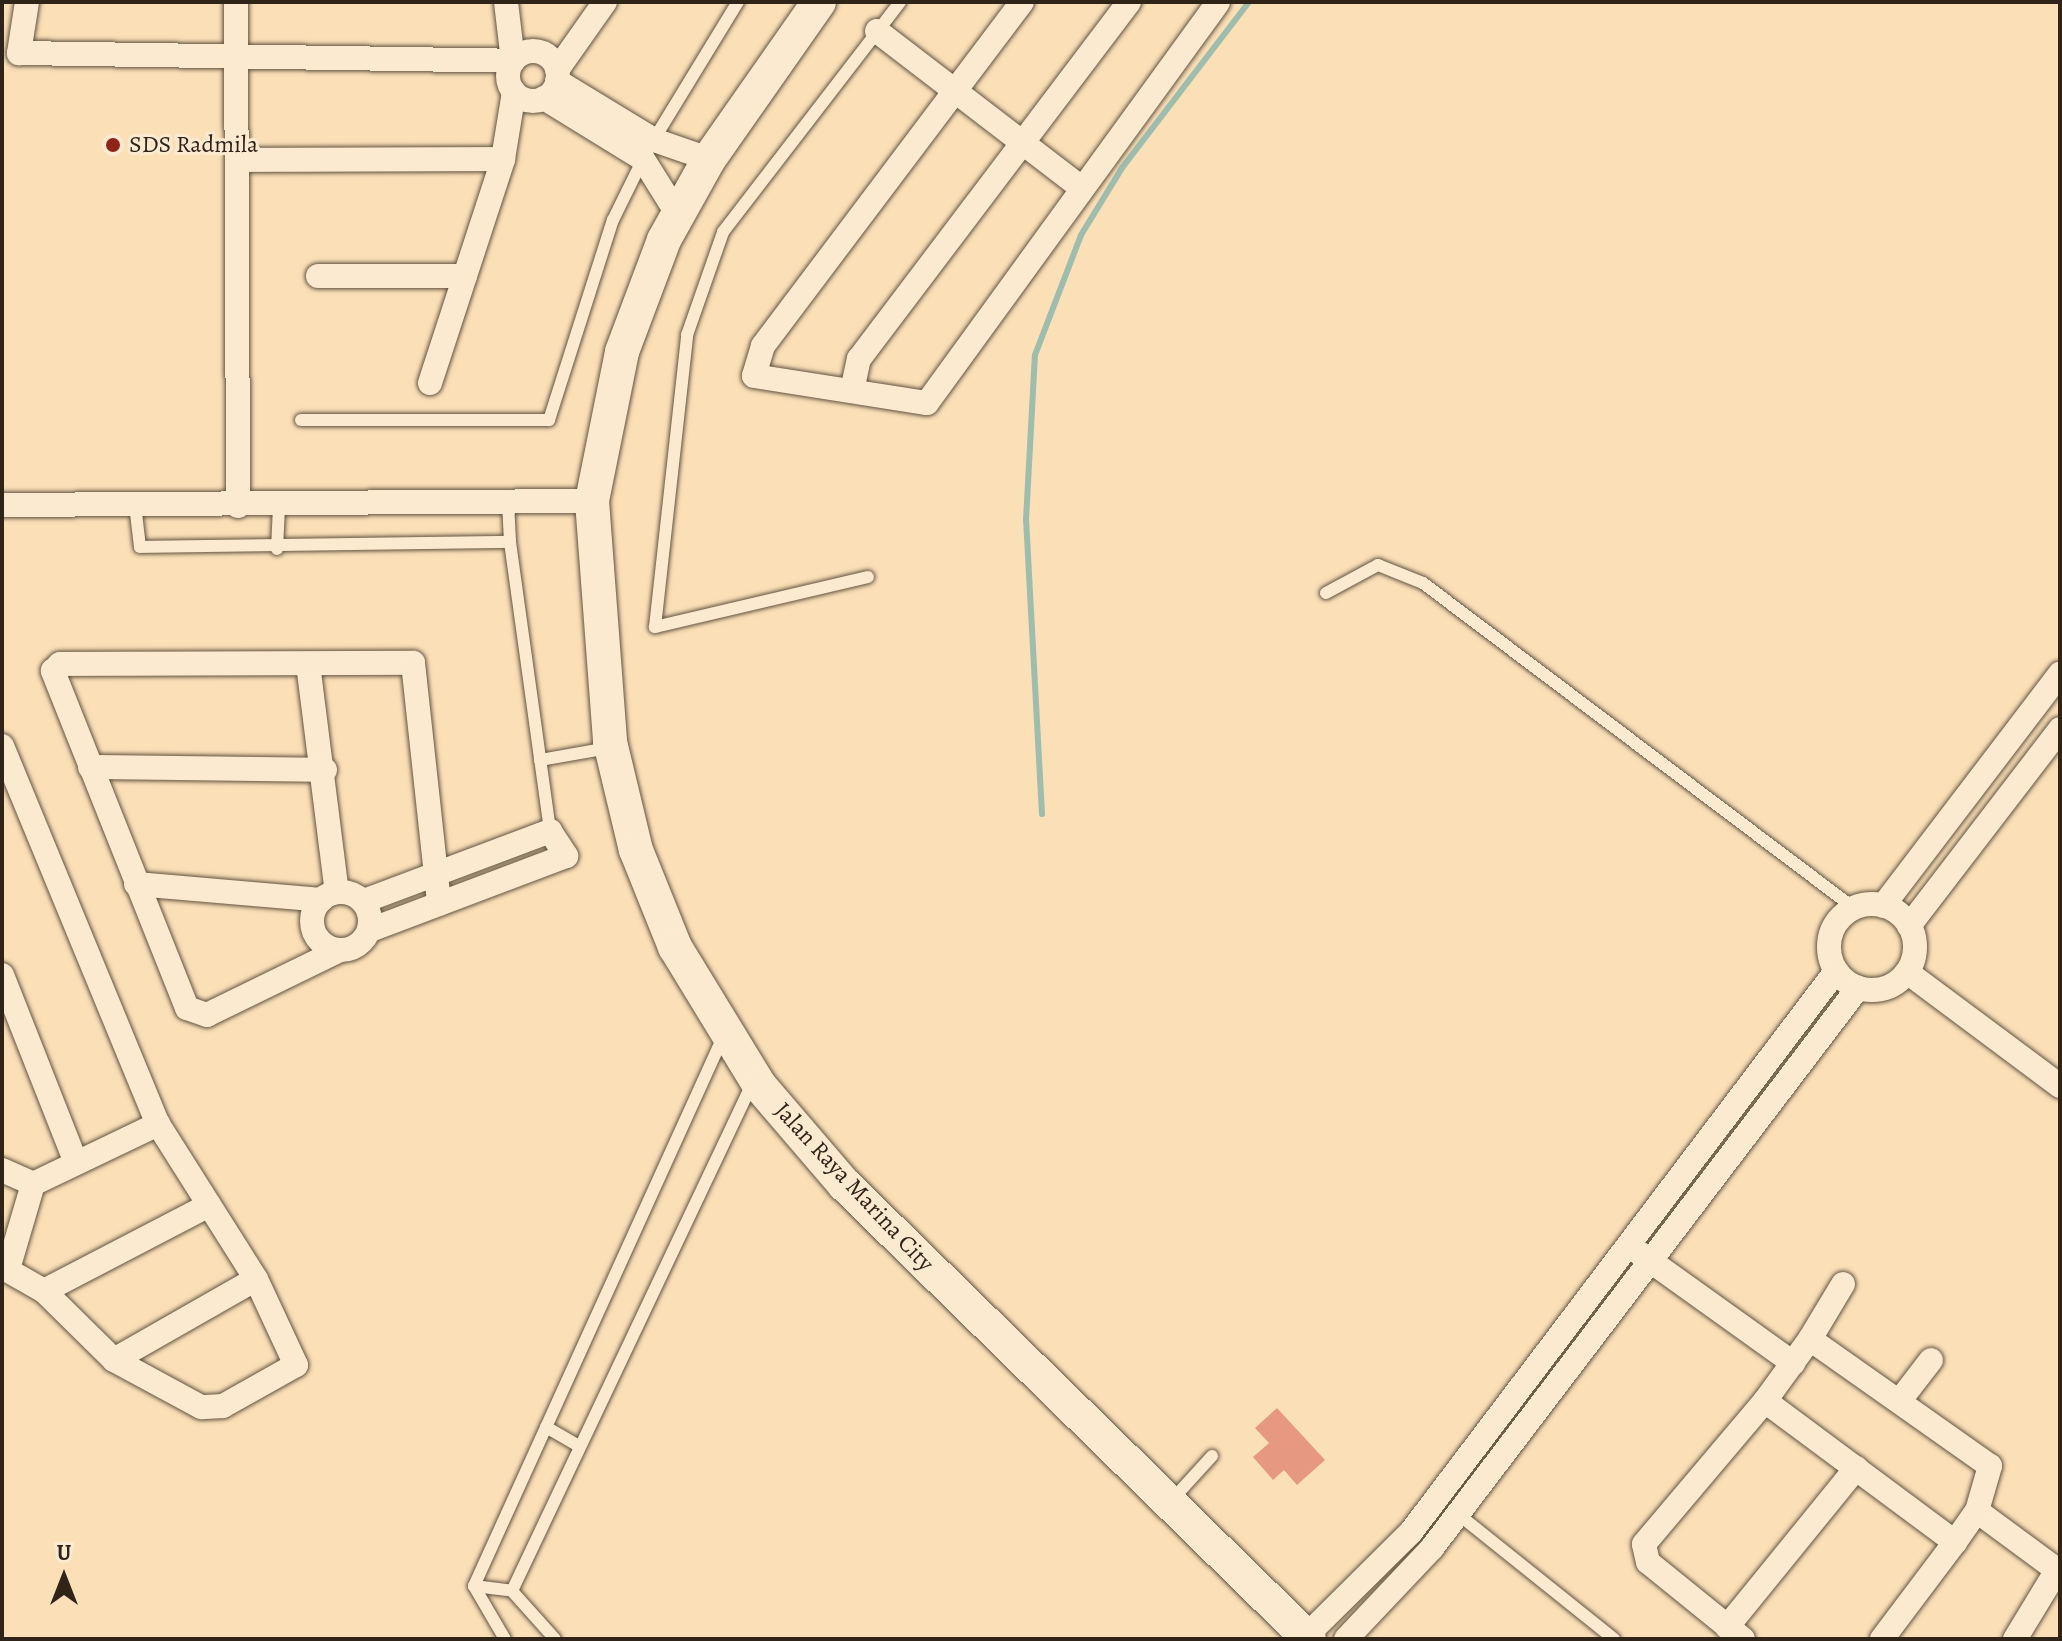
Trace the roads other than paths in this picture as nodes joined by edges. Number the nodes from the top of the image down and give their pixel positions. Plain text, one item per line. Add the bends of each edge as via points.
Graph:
1 (27, 2) edge
2 (236, 2) edge
3 (506, 2) edge
4 (605, 2) edge
5 (738, 2) edge
6 (819, 2) edge
7 (900, 2) edge
8 (1022, 2) edge
9 (1129, 2) edge
10 (1218, 2) edge
11 (877, 31) junction
12 (236, 57) junction
13 (513, 61) junction
14 (553, 83) junction
15 (955, 91) junction
16 (514, 92) junction
17 (1024, 144) junction
18 (648, 150) junction
19 (503, 159) junction
20 (709, 159) junction
21 (238, 160) junction
22 (1079, 186) junction
23 (678, 215) junction
24 (318, 276) dead end
25 (465, 276) junction
26 (430, 383) dead end
27 (852, 391) junction
28 (301, 420) dead end
29 (592, 501) junction
30 (508, 502) junction
31 (2, 505) edge
32 (135, 505) junction
33 (238, 506) junction
34 (279, 507) junction
35 (510, 542) junction
36 (277, 549) junction
37 (868, 577) dead end
38 (1326, 593) dead end
39 (308, 664) junction
40 (2060, 674) edge
41 (2060, 729) edge
42 (2, 746) edge
43 (611, 747) junction
44 (540, 760) junction
45 (90, 767) junction
46 (325, 770) junction
47 (11, 792) edge
48 (550, 831) junction
49 (436, 873) junction
50 (136, 884) junction
51 (329, 896) junction
52 (364, 901) junction
53 (439, 904) junction
54 (1883, 906) junction
55 (1854, 908) junction
56 (1909, 926) junction
57 (370, 930) junction
58 (338, 951) junction
59 (1836, 971) junction
60 (1907, 972) junction
61 (2, 975) edge
62 (1858, 988) junction
63 (726, 1031) junction
64 (755, 1079) junction
65 (2060, 1086) edge
66 (158, 1124) junction
67 (76, 1163) junction
68 (2, 1170) edge
69 (33, 1184) junction
70 (209, 1205) junction
71 (1628, 1246) junction
72 (1651, 1261) junction
73 (5, 1268) edge
74 (256, 1279) junction
75 (1843, 1284) dead end
76 (44, 1291) junction
77 (1810, 1339) junction
78 (114, 1360) junction
79 (1931, 1360) dead end
80 (1793, 1363) junction
81 (1901, 1399) junction
82 (1765, 1401) junction
83 (546, 1427) junction
84 (580, 1447) junction
85 (1212, 1456) dead end
86 (1856, 1468) junction
87 (1169, 1503) junction
88 (1977, 1511) junction
89 (1458, 1514) junction
90 (1955, 1542) junction
91 (474, 1586) junction
92 (512, 1591) junction
93 (1735, 1633) edge
94 (1308, 1637) edge
95 (505, 1639) edge
96 (555, 1639) edge
97 (1346, 1639) edge
98 (1614, 1639) edge
99 (1882, 1639) edge
100 (2015, 1639) edge

1 - 12 street via 19,53
2 - 12 street
3 - 13 street
4 - 14 street
5 - 18 lane
6 - 20 main road, Jalan Raya Marina City
7 - 11 lane
8 - 15 street
9 - 17 street
10 - 22 street
11 - 15 street
11 - 37 lane via 723,232 687,335 655,627
12 - 13 street
12 - 21 street
13 - 14 street via 543,53
13 - 16 street
14 - 16 street
14 - 18 street
15 - 17 street
15 - 27 street via 763,346 754,376
16 - 19 street
17 - 22 street
17 - 27 street via 859,359
18 - 20 street
18 - 23 street
18 - 28 lane via 613,220 549,420
19 - 21 street
19 - 25 street
20 - 23 main road, Jalan Raya Marina City
21 - 33 street
22 - 27 street via 927,403
23 - 29 main road, Jalan Raya Marina City via 622,352
24 - 25 street
25 - 26 street
29 - 30 street
29 - 43 main road, Jalan Raya Marina City
30 - 34 street
30 - 35 lane
31 - 32 street
32 - 33 street
32 - 36 lane via 140,547
33 - 34 street
34 - 36 lane
35 - 36 lane
35 - 44 lane
38 - 55 lane via 1378,565 1423,583
39 - 45 street via 60,664 51,678
39 - 46 street
39 - 49 street via 413,663
40 - 54 street
41 - 56 street
42 - 47 street
43 - 44 lane
43 - 63 main road, Jalan Raya Marina City via 636,850 675,947
44 - 48 lane
45 - 46 street
45 - 50 street
46 - 51 street
47 - 66 street
48 - 49 street
48 - 53 street via 566,856
49 - 52 street
49 - 53 street
50 - 51 street
50 - 58 street via 194,1013 207,1015
51 - 52 street
51 - 58 street via 312,917 315,935
52 - 57 street
53 - 57 street
54 - 55 street
54 - 56 street
55 - 59 street via 1829,943
56 - 60 street via 1915,949
57 - 58 street via 357,946
59 - 62 street
59 - 71 street
60 - 62 street via 1880,990
60 - 65 street
61 - 67 street
62 - 72 street
63 - 64 main road, Jalan Raya Marina City
63 - 83 lane
64 - 84 lane
64 - 87 main road, Jalan Raya Marina City via 845,1185
66 - 67 street
66 - 70 street
67 - 69 street
68 - 69 street
69 - 73 street
70 - 74 street
70 - 76 street
71 - 72 street
71 - 94 street via 1411,1532
72 - 80 street
72 - 89 street
73 - 76 street
74 - 78 street
74 - 78 street via 296,1359 293,1369 211,1410
75 - 77 street
76 - 78 street
77 - 80 street
77 - 81 street
79 - 81 street
80 - 82 street
81 - 88 street via 1986,1459 1992,1475
82 - 86 street
82 - 93 street via 1644,1544 1648,1562
83 - 84 lane
83 - 91 lane
84 - 92 lane
85 - 87 lane
86 - 90 street
86 - 93 street
87 - 94 main road, Jalan Raya Marina City
88 - 90 street
88 - 100 street via 2057,1570
89 - 97 street
89 - 98 lane
90 - 99 street
91 - 92 lane
91 - 95 lane
92 - 96 lane

